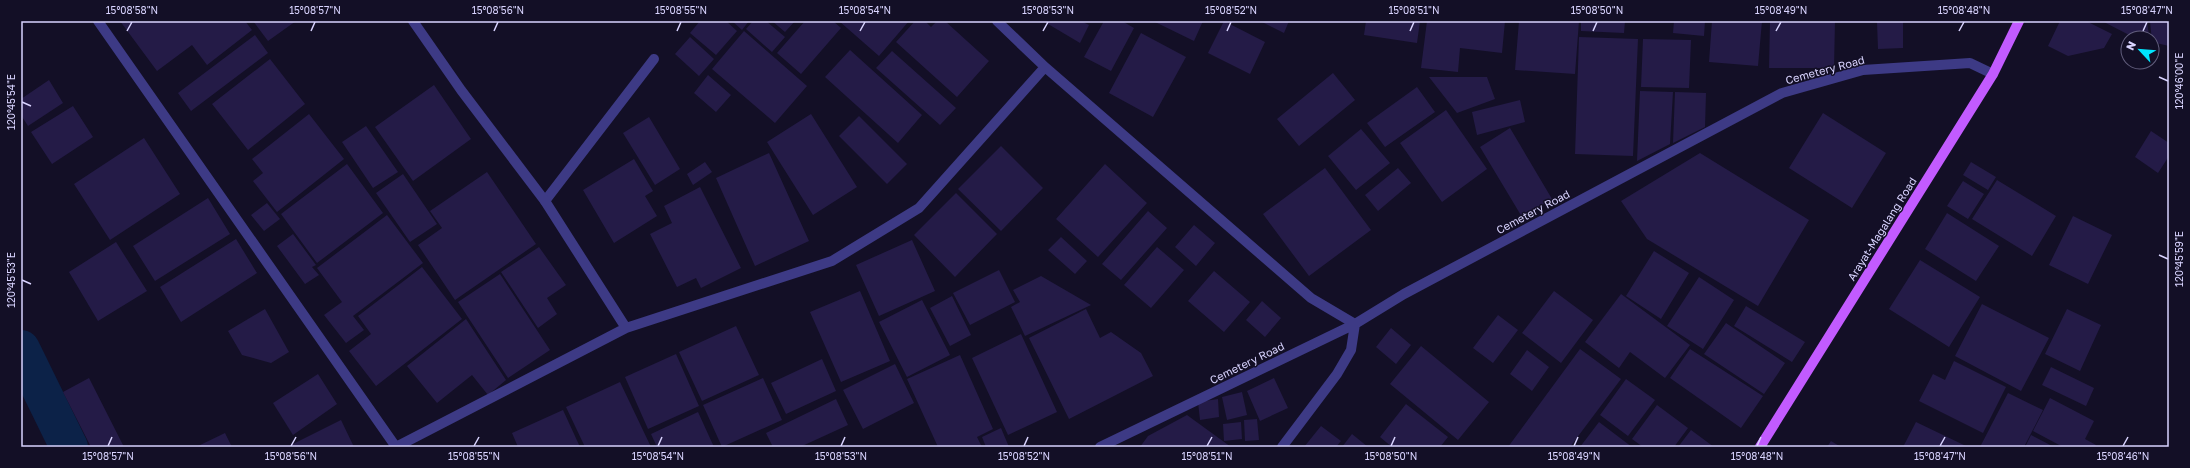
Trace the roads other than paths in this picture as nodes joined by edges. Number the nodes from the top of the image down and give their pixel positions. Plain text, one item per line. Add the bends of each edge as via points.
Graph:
1 (98, 21) edge
2 (413, 21) edge
3 (997, 21) edge
4 (2019, 21) edge
5 (654, 59) dead end
6 (1045, 67) junction
7 (1993, 74) junction
8 (545, 201) junction
9 (1354, 324) junction
10 (626, 328) junction
11 (1100, 447) edge
12 (1282, 447) edge
13 (1760, 447) edge

1 - 10 street via 396,447
2 - 8 street via 461,90
3 - 6 street
4 - 7 main road, Arayat-Magalang Road
5 - 8 street
6 - 9 street via 1311,298
6 - 10 street via 919,208 832,261
7 - 9 street, Cemetery Road via 1970,63 1863,70 1782,94 1404,294
7 - 13 main road, Arayat-Magalang Road
8 - 10 street
9 - 11 street, Cemetery Road
9 - 12 street via 1351,350 1337,374

